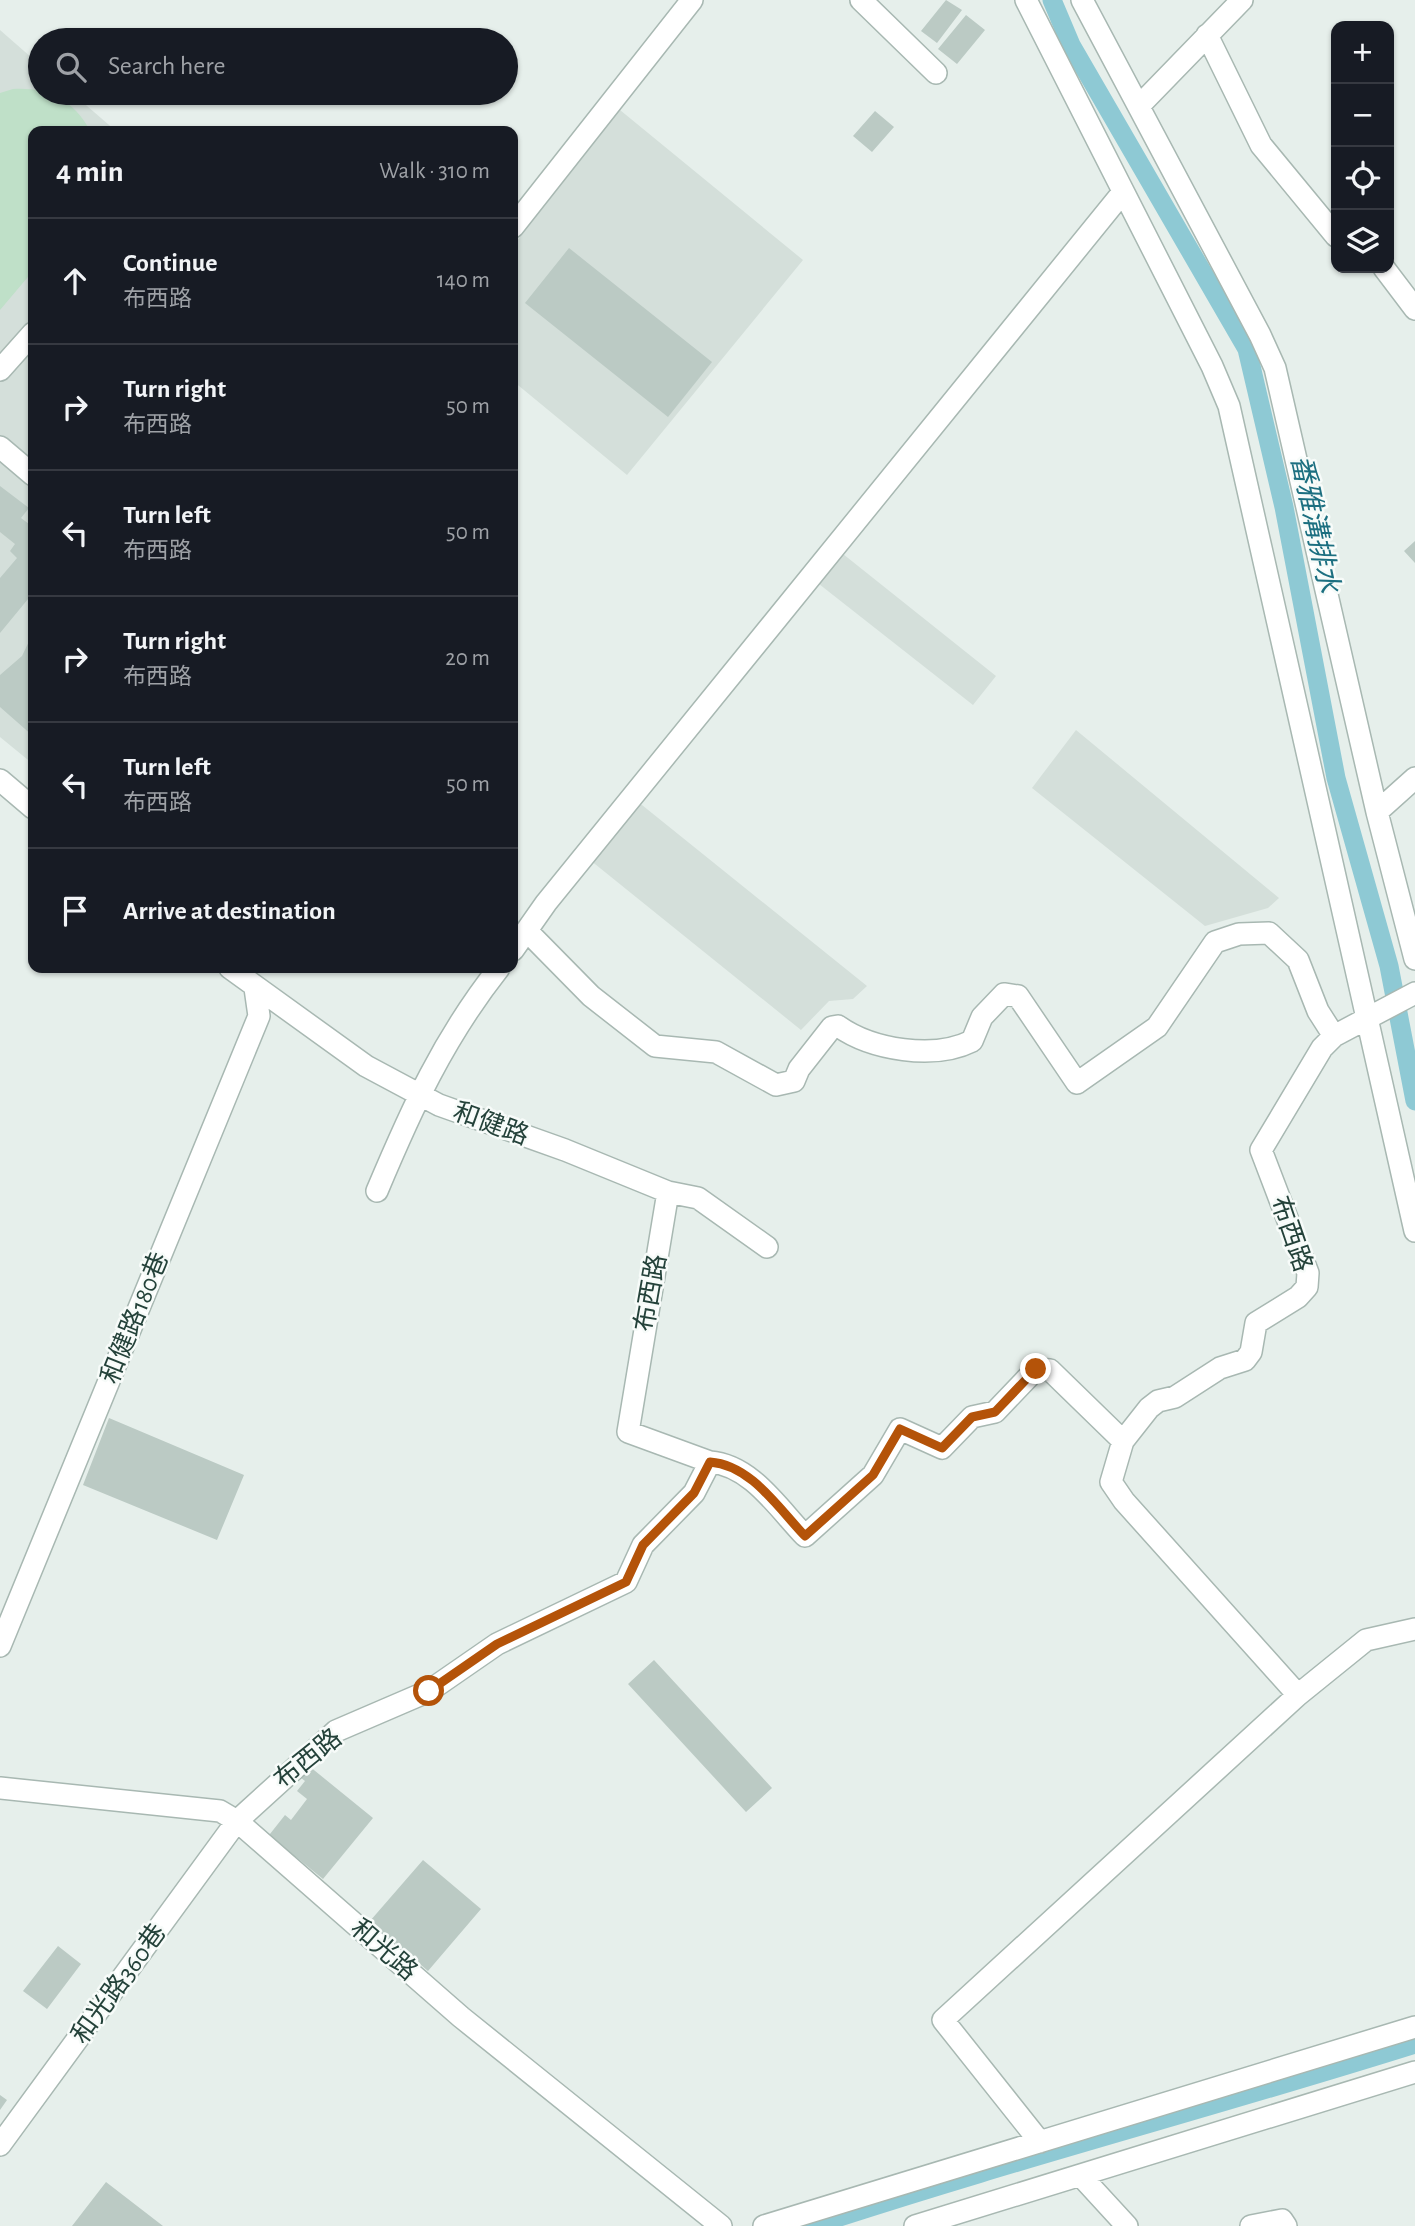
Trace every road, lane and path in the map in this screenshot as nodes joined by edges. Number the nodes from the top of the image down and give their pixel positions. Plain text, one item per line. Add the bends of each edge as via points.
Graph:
1 (692, 0) edge
2 (861, 0) edge
3 (1026, 0) edge
4 (1082, 0) edge
5 (1242, 0) edge
6 (1207, 35) junction
7 (936, 73) dead end
8 (1140, 105) junction
9 (1123, 192) junction
10 (518, 221) edge
11 (1331, 230) edge
12 (1388, 273) edge
13 (1415, 309) edge
14 (28, 339) edge
15 (0, 370) edge
16 (0, 447) edge
17 (28, 471) edge
18 (1415, 778) edge
19 (0, 780) edge
20 (28, 804) edge
21 (1377, 812) junction
22 (527, 931) junction
23 (518, 943) edge
24 (1415, 959) edge
25 (236, 973) edge
26 (495, 973) edge
27 (255, 988) junction
28 (1413, 995) edge
29 (1370, 1016) junction
30 (1334, 1036) junction
31 (418, 1094) junction
32 (377, 1191) dead end
33 (668, 1192) junction
34 (1415, 1231) edge
35 (767, 1247) dead end
36 (1123, 1441) junction
37 (710, 1462) junction
38 (1415, 1629) edge
39 (0, 1646) edge
40 (1298, 1695) junction
41 (0, 1788) edge
42 (237, 1821) junction
43 (1415, 2027) edge
44 (1415, 2072) edge
45 (1040, 2142) junction
46 (0, 2145) edge
47 (1081, 2176) junction
48 (721, 2226) edge
49 (764, 2226) edge
50 (915, 2226) edge
51 (1127, 2226) edge
52 (1251, 2226) edge
53 (1286, 2226) edge

1 - 10 street
2 - 7 street
3 - 9 street
4 - 8 street
5 - 6 street
6 - 8 street
6 - 11 street via 1261,145
8 - 21 street via 1275,368
9 - 22 street
9 - 29 street via 1229,406
12 - 13 street
14 - 15 street
16 - 17 street
18 - 21 street
19 - 20 street
21 - 24 street
22 - 23 street
22 - 30 street via 591,996 655,1046 716,1052 776,1085 794,1081 832,1027 880,1045 941,1051 958,1048 972,1041 982,1017 1004,994 1018,996 1077,1083 1152,1032 1215,942 1239,934 1269,933 1298,960 1318,1011
25 - 27 street, 和健路
26 - 31 street via 463,1013
27 - 31 street, 和健路 via 366,1066
27 - 39 street, 和健路180巷 via 259,1016
28 - 29 street
29 - 30 street
29 - 34 street
30 - 36 street, 布西路 via 1305,1073 1261,1150 1308,1273 1307,1287 1256,1323 1245,1360 1158,1401
31 - 32 street
31 - 33 street, 和健路
33 - 35 street, 和健路 via 698,1198
33 - 37 street, 布西路 via 628,1432
36 - 37 street, 布西路 via 1050,1370 1036,1369 995,1412 972,1417 942,1448 900,1429 873,1475 805,1536 746,1474 727,1463
36 - 40 street, 布西路 via 1111,1482 1124,1501
37 - 42 street, 布西路 via 694,1493 643,1545 626,1582 497,1644 429,1691 336,1731
38 - 40 street via 1366,1640
40 - 45 street via 943,2020
41 - 42 street, 和光路 via 220,1811
42 - 46 street, 和光路360巷
42 - 48 street, 和光路 via 461,2017
43 - 45 street
44 - 47 street
45 - 49 street
47 - 50 street
47 - 51 street
52 - 53 street via 1282,2220

